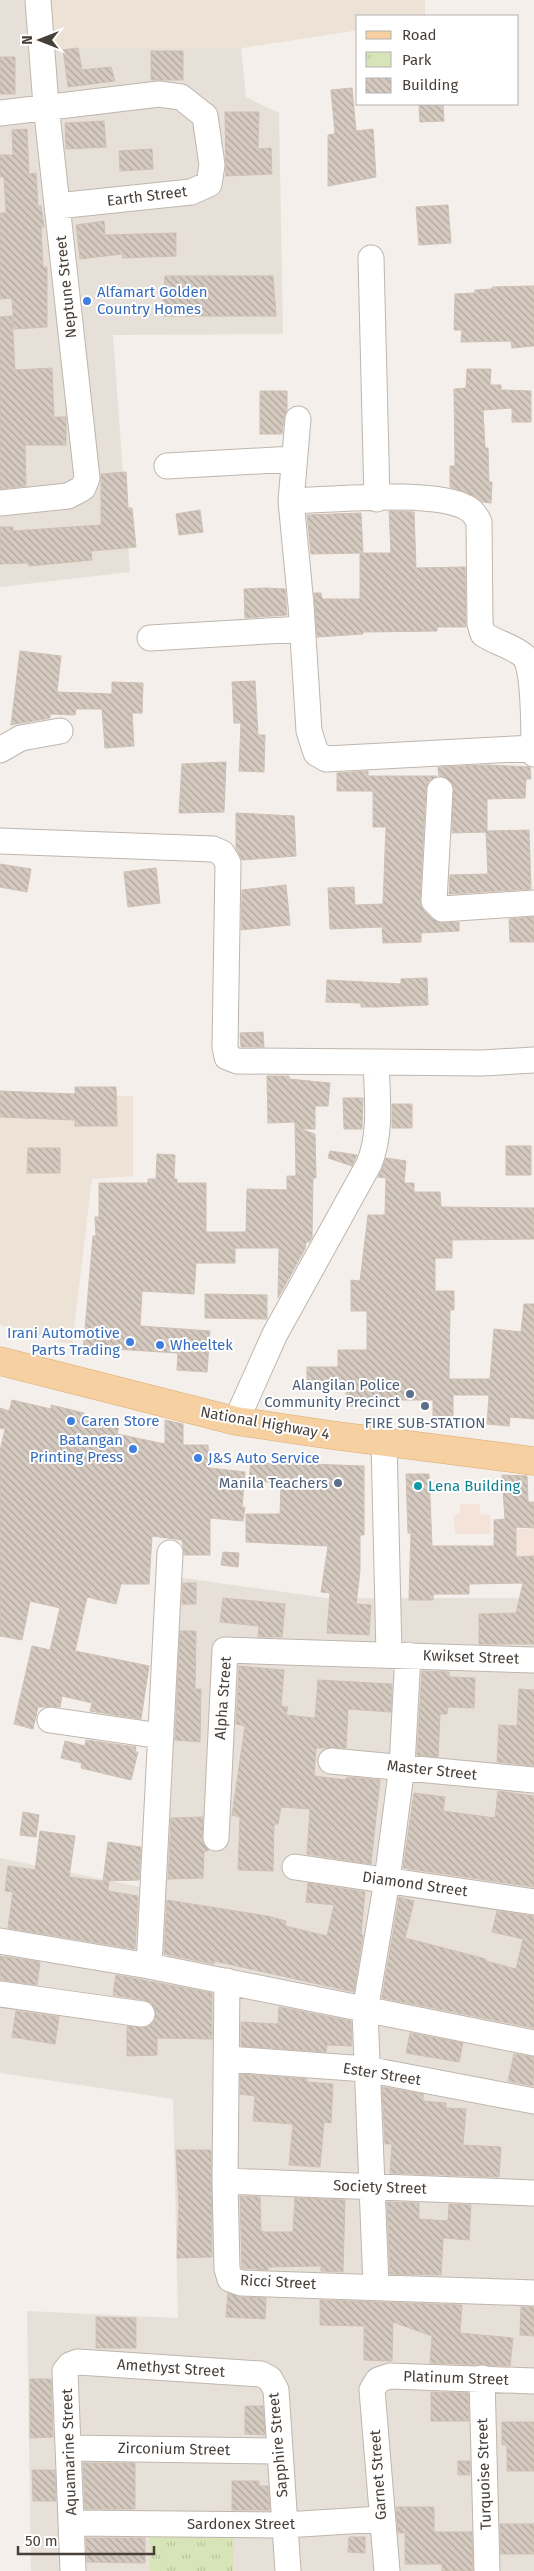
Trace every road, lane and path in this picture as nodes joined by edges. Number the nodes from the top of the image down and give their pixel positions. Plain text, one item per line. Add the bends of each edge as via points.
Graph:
1 (38, 0) edge
2 (46, 105) junction
3 (0, 113) edge
4 (57, 206) junction
5 (371, 258) dead end
6 (298, 420) dead end
7 (293, 459) junction
8 (167, 466) dead end
9 (377, 499) junction
10 (290, 501) junction
11 (0, 503) edge
12 (302, 629) junction
13 (150, 638) dead end
14 (60, 731) dead end
15 (534, 748) edge
16 (0, 750) edge
17 (534, 754) edge
18 (440, 790) dead end
19 (0, 841) edge
20 (534, 904) edge
21 (534, 1060) edge
22 (376, 1062) junction
23 (0, 1361) edge
24 (236, 1421) junction
25 (384, 1442) junction
26 (534, 1461) edge
27 (170, 1553) dead end
28 (398, 1654) junction
29 (534, 1660) edge
30 (50, 1720) dead end
31 (161, 1736) junction
32 (331, 1760) dead end
33 (402, 1766) junction
34 (534, 1780) edge
35 (216, 1838) dead end
36 (295, 1867) dead end
37 (387, 1880) junction
38 (534, 1902) edge
39 (0, 1941) edge
40 (149, 1966) junction
41 (227, 1981) junction
42 (0, 1994) edge
43 (365, 2011) junction
44 (142, 2014) dead end
45 (534, 2043) edge
46 (228, 2059) junction
47 (366, 2069) junction
48 (534, 2101) edge
49 (225, 2181) junction
50 (373, 2186) junction
51 (534, 2193) edge
52 (376, 2286) junction
53 (534, 2293) edge
54 (70, 2365) joint
55 (482, 2378) junction
56 (270, 2379) joint
57 (378, 2380) joint
58 (534, 2381) edge
59 (69, 2448) junction
60 (279, 2451) junction
61 (381, 2520) junction
62 (72, 2523) junction
63 (284, 2525) junction
64 (73, 2571) edge
65 (288, 2571) edge
66 (386, 2571) edge
67 (487, 2571) edge

1 - 2 street, Neptune Street
2 - 3 street
2 - 4 street, Neptune Street
2 - 4 street, Earth Street via 159,94 181,96 205,116 212,165 210,184 191,192
4 - 11 street, Neptune Street via 87,478 83,488 68,496
5 - 9 street
6 - 7 street
7 - 8 street
7 - 10 street
9 - 10 street
9 - 15 street via 435,498 466,507 474,514 479,522 480,624 483,634 528,660 532,676
10 - 12 street
12 - 13 street
12 - 15 street via 310,737 316,753 326,759
14 - 16 street via 21,738
15 - 17 street
18 - 20 street via 434,901 437,906 442,909
19 - 22 street via 213,849 222,852 228,863 225,1047 228,1057 237,1061
21 - 22 street
22 - 24 street via 375,1148 275,1334
23 - 24 main road, National Highway 4
24 - 25 main road, National Highway 4
25 - 26 main road, National Highway 4
25 - 28 street
27 - 31 street
28 - 29 street, Kwikset Street
28 - 33 street
28 - 35 street, Alpha Street via 225,1650
30 - 31 street
31 - 40 street
32 - 33 street, Master Street
33 - 34 street, Master Street
33 - 37 street
36 - 37 street, Diamond Street
37 - 38 street, Diamond Street
37 - 43 street
39 - 40 street
40 - 41 street
41 - 43 street
41 - 46 street, Ricci Street
42 - 44 street
43 - 45 street
43 - 47 street
46 - 47 street, Ester Street
46 - 49 street, Ricci Street
47 - 48 street, Ester Street
47 - 50 street
49 - 50 street, Society Street
49 - 52 street, Ricci Street via 230,2279 241,2283
50 - 51 street, Society Street
50 - 52 street
52 - 53 street, Ricci Street
54 - 56 street, Amethyst Street via 78,2362 260,2374
54 - 59 street, Aquamarine Street via 65,2371
55 - 57 street, Platinum Street via 390,2376
55 - 58 street, Platinum Street
55 - 67 street, Turquoise Street
56 - 60 street, Sapphire Street via 276,2390
57 - 61 street, Garnet Street via 372,2390
59 - 60 street, Zirconium Street
59 - 62 street, Aquamarine Street
60 - 63 street, Sapphire Street
61 - 63 street, Sardonex Street
61 - 66 street, Garnet Street
62 - 63 street, Sardonex Street
62 - 64 street, Aquamarine Street
63 - 65 street, Sapphire Street

